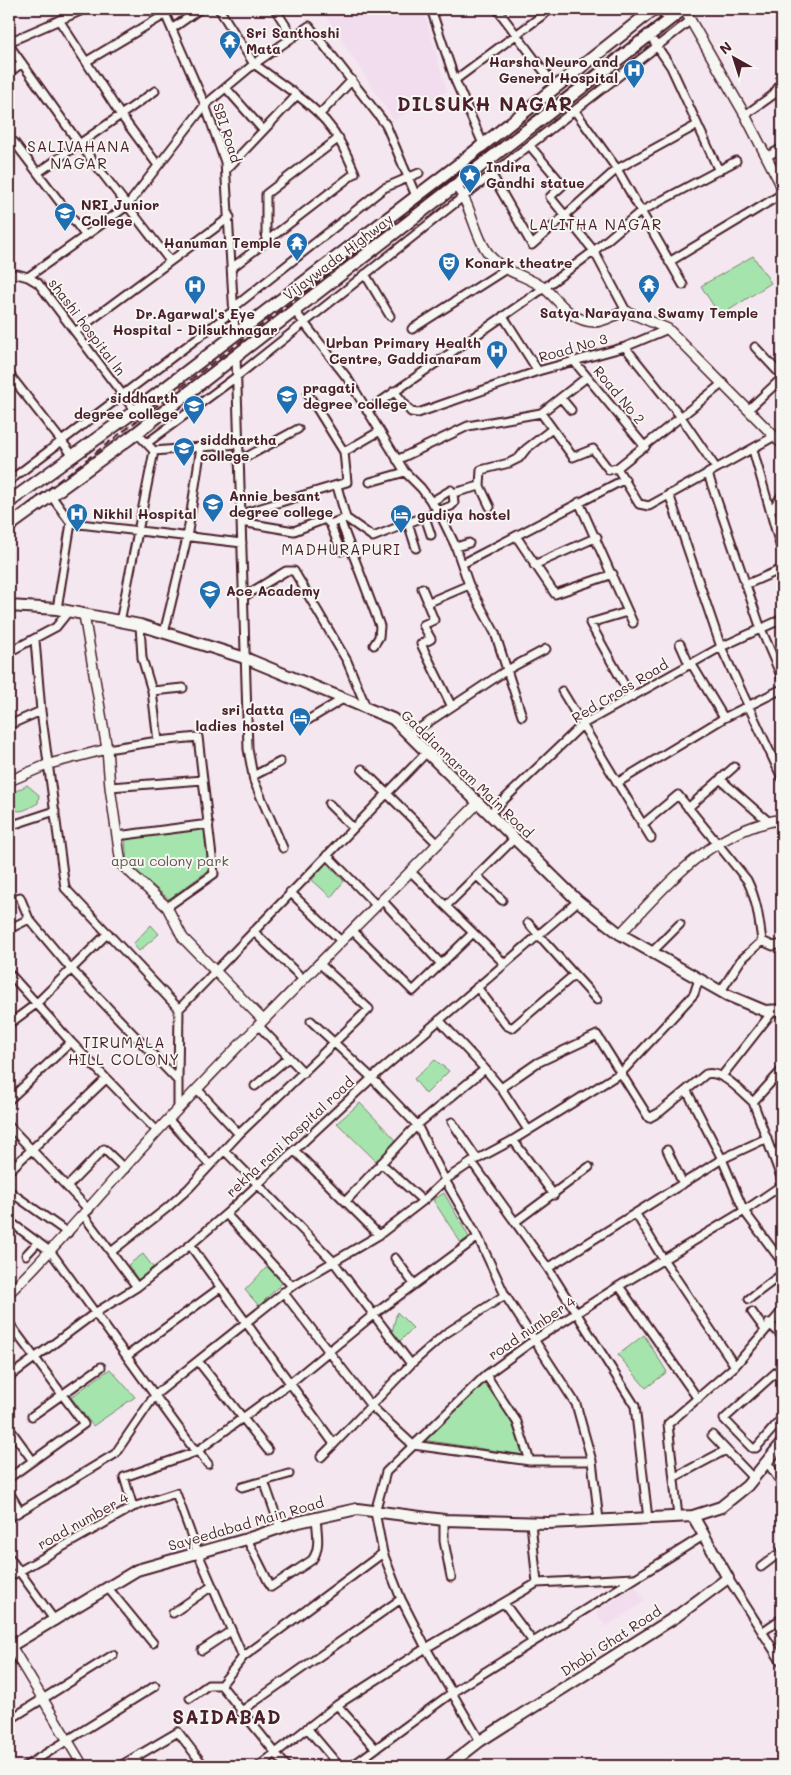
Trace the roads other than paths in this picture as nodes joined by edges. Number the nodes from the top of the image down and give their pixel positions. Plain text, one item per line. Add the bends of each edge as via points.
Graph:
1 (85, 9) edge
2 (200, 9) edge
3 (219, 9) edge
4 (275, 9) edge
5 (431, 9) edge
6 (497, 9) edge
7 (550, 9) edge
8 (654, 9) edge
9 (662, 9) edge
10 (683, 9) edge
11 (165, 12) edge
12 (670, 19) junction
13 (59, 20) junction
14 (691, 20) junction
15 (173, 28) junction
16 (516, 35) junction
17 (293, 37) junction
18 (653, 40) junction
19 (9, 44) edge
20 (87, 61) junction
21 (22, 63) junction
22 (254, 64) junction
23 (9, 73) edge
24 (352, 80) junction
25 (455, 80) junction
26 (782, 82) edge
27 (555, 86) junction
28 (226, 88) junction
29 (155, 91) dead end
30 (298, 95) junction
31 (205, 105) junction
32 (575, 111) junction
33 (321, 113) junction
34 (120, 114) junction
35 (745, 115) junction
36 (697, 125) junction
37 (264, 130) junction
38 (339, 138) junction
39 (14, 142) dead end
40 (79, 143) junction
41 (483, 144) junction
42 (530, 146) junction
43 (782, 148) edge
44 (768, 156) junction
45 (736, 161) dead end
46 (157, 164) junction
47 (616, 168) junction
48 (226, 170) junction
49 (719, 171) junction
50 (39, 172) junction
51 (419, 173) dead end
52 (492, 175) junction
53 (408, 177) junction
54 (456, 186) junction
55 (782, 187) edge
56 (782, 194) edge
57 (416, 196) junction
58 (464, 196) junction
59 (127, 206) junction
60 (640, 212) junction
61 (566, 216) junction
62 (230, 217) junction
63 (85, 235) junction
64 (266, 242) junction
65 (594, 252) junction
66 (170, 261) junction
67 (669, 262) junction
68 (233, 267) junction
69 (506, 269) junction
70 (365, 274) junction
71 (9, 276) edge
72 (28, 278) junction
73 (683, 285) dead end
74 (544, 288) junction
75 (233, 309) junction
76 (294, 310) junction
77 (626, 311) junction
78 (390, 316) dead end
79 (503, 316) junction
80 (304, 322) junction
81 (412, 329) dead end
82 (668, 329) junction
83 (75, 332) junction
84 (235, 334) junction
85 (625, 346) junction
86 (755, 347) dead end
87 (236, 355) junction
88 (573, 360) junction
89 (538, 371) junction
90 (9, 374) edge
91 (236, 377) junction
92 (587, 377) junction
93 (782, 377) edge
94 (723, 383) junction
95 (394, 391) junction
96 (308, 394) dead end
97 (122, 395) junction
98 (561, 398) junction
99 (749, 409) junction
100 (571, 410) dead end
101 (135, 411) junction
102 (367, 411) junction
103 (541, 413) junction
104 (681, 417) junction
105 (119, 423) junction
106 (298, 429) dead end
107 (552, 429) junction
108 (380, 431) junction
109 (134, 436) junction
110 (775, 436) junction
111 (61, 441) junction
112 (146, 443) junction
113 (238, 444) junction
114 (782, 444) edge
115 (202, 447) junction
116 (645, 447) junction
117 (154, 450) junction
118 (753, 450) junction
119 (344, 452) junction
120 (74, 457) junction
121 (396, 460) junction
122 (239, 461) junction
123 (617, 468) junction
124 (716, 468) junction
125 (405, 472) junction
126 (708, 474) junction
127 (625, 479) junction
128 (9, 481) edge
129 (370, 482) dead end
130 (337, 486) junction
131 (480, 486) junction
132 (451, 490) dead end
133 (669, 494) junction
134 (782, 495) edge
135 (52, 497) junction
136 (9, 502) edge
137 (431, 502) junction
138 (580, 502) junction
139 (490, 507) dead end
140 (771, 511) junction
141 (438, 512) junction
142 (241, 514) junction
143 (425, 517) junction
144 (343, 519) junction
145 (241, 522) junction
146 (71, 523) junction
147 (408, 523) junction
148 (330, 524) junction
149 (9, 526) edge
150 (139, 530) junction
151 (431, 535) dead end
152 (516, 536) junction
153 (597, 537) junction
154 (186, 538) junction
155 (242, 543) junction
156 (469, 543) dead end
157 (456, 547) junction
158 (416, 548) dead end
159 (341, 551) dead end
160 (782, 552) edge
161 (462, 564) junction
162 (534, 565) junction
163 (782, 569) edge
164 (613, 574) junction
165 (469, 585) junction
166 (745, 585) junction
167 (422, 588) dead end
168 (243, 597) junction
169 (428, 602) junction
170 (9, 606) edge
171 (57, 609) junction
172 (68, 612) junction
173 (627, 612) junction
174 (84, 615) junction
175 (782, 619) edge
176 (120, 622) junction
177 (633, 622) dead end
178 (140, 625) junction
179 (761, 629) junction
180 (164, 633) junction
181 (35, 640) junction
182 (680, 644) dead end
183 (374, 645) dead end
184 (721, 647) junction
185 (546, 649) dead end
186 (9, 652) edge
187 (245, 658) junction
188 (690, 664) junction
189 (780, 669) edge
190 (507, 670) junction
191 (782, 678) edge
192 (183, 688) dead end
193 (782, 689) edge
194 (152, 691) junction
195 (562, 691) dead end
196 (631, 697) junction
197 (343, 699) junction
198 (452, 705) junction
199 (750, 705) junction
200 (366, 708) junction
201 (42, 711) junction
202 (522, 716) dead end
203 (724, 718) junction
204 (308, 720) dead end
205 (584, 724) junction
206 (9, 725) edge
207 (410, 735) junction
208 (158, 741) junction
209 (107, 749) junction
210 (428, 752) junction
211 (280, 762) dead end
212 (49, 764) junction
213 (734, 767) dead end
214 (362, 769) dead end
215 (253, 776) junction
216 (782, 778) edge
217 (720, 779) junction
218 (203, 780) junction
219 (9, 781) edge
220 (617, 783) junction
221 (110, 787) junction
222 (387, 793) junction
223 (478, 803) junction
224 (329, 804) dead end
225 (688, 808) junction
226 (55, 812) junction
227 (490, 813) junction
228 (782, 820) edge
229 (769, 822) junction
230 (208, 824) junction
231 (642, 824) junction
232 (9, 826) edge
233 (353, 828) junction
234 (117, 836) junction
235 (651, 838) dead end
236 (514, 839) junction
237 (716, 843) junction
238 (438, 844) junction
239 (283, 848) dead end
240 (327, 855) junction
241 (411, 872) junction
242 (477, 876) junction
243 (290, 892) junction
244 (20, 897) dead end
245 (502, 900) dead end
246 (578, 901) junction
247 (379, 903) junction
248 (446, 906) junction
249 (166, 907) junction
250 (29, 919) junction
251 (528, 923) dead end
252 (680, 924) dead end
253 (9, 929) edge
254 (352, 930) junction
255 (254, 931) junction
256 (108, 933) junction
257 (473, 933) junction
258 (538, 934) junction
259 (620, 934) junction
260 (340, 941) junction
261 (762, 941) junction
262 (782, 944) edge
263 (652, 952) junction
264 (318, 963) junction
265 (504, 963) junction
266 (442, 964) junction
267 (71, 969) junction
268 (215, 970) junction
269 (9, 973) edge
270 (574, 975) junction
271 (699, 979) junction
272 (303, 980) junction
273 (477, 987) junction
274 (721, 991) junction
275 (596, 1000) dead end
276 (36, 1004) junction
277 (179, 1009) junction
278 (777, 1010) edge
279 (439, 1020) junction
280 (311, 1021) dead end
281 (261, 1022) junction
282 (9, 1024) edge
283 (70, 1042) junction
284 (334, 1044) junction
285 (289, 1057) junction
286 (485, 1069) junction
287 (782, 1070) edge
288 (622, 1072) junction
289 (304, 1073) junction
290 (722, 1076) junction
291 (372, 1078) junction
292 (106, 1079) junction
293 (178, 1081) junction
294 (256, 1086) dead end
295 (501, 1088) junction
296 (198, 1090) junction
297 (687, 1091) junction
298 (9, 1100) edge
299 (753, 1102) junction
300 (178, 1108) junction
301 (168, 1119) junction
302 (452, 1122) dead end
303 (417, 1125) junction
304 (9, 1126) edge
305 (528, 1130) junction
306 (157, 1131) junction
307 (240, 1134) junction
308 (767, 1138) junction
309 (513, 1140) junction
310 (782, 1146) edge
311 (31, 1150) junction
312 (224, 1150) junction
313 (294, 1150) junction
314 (667, 1150) dead end
315 (774, 1156) junction
316 (722, 1159) junction
317 (474, 1161) junction
318 (381, 1163) junction
319 (210, 1165) junction
320 (589, 1167) dead end
321 (11, 1169) dead end
322 (125, 1169) junction
323 (445, 1180) junction
324 (782, 1180) edge
325 (257, 1184) junction
326 (683, 1184) junction
327 (782, 1185) edge
328 (67, 1187) junction
329 (9, 1191) edge
330 (554, 1195) junction
331 (346, 1201) junction
332 (423, 1202) junction
333 (744, 1211) junction
334 (86, 1213) junction
335 (226, 1214) junction
336 (636, 1214) junction
337 (9, 1221) edge
338 (515, 1222) junction
339 (68, 1233) junction
340 (378, 1234) junction
341 (478, 1237) junction
342 (38, 1242) junction
343 (190, 1245) junction
344 (51, 1252) junction
345 (111, 1252) junction
346 (26, 1255) dead end
347 (395, 1258) dead end
348 (663, 1259) junction
349 (333, 1261) junction
350 (782, 1262) edge
351 (548, 1268) junction
352 (782, 1274) edge
353 (414, 1284) junction
354 (292, 1286) junction
355 (618, 1286) junction
356 (137, 1287) junction
357 (220, 1288) junction
358 (283, 1292) junction
359 (9, 1293) edge
360 (505, 1295) junction
361 (749, 1299) dead end
362 (782, 1311) edge
363 (577, 1312) junction
364 (752, 1312) dead end
365 (95, 1313) junction
366 (373, 1315) junction
367 (9, 1323) edge
368 (245, 1324) junction
369 (767, 1326) junction
370 (782, 1336) edge
371 (534, 1340) junction
372 (331, 1352) junction
373 (127, 1356) junction
374 (34, 1358) junction
375 (198, 1361) junction
376 (410, 1364) junction
377 (735, 1366) junction
378 (101, 1367) dead end
379 (782, 1367) edge
380 (486, 1375) junction
381 (9, 1377) edge
382 (289, 1384) junction
383 (62, 1395) junction
384 (155, 1395) junction
385 (698, 1400) junction
386 (371, 1406) junction
387 (32, 1416) dead end
388 (243, 1418) junction
389 (782, 1418) edge
390 (771, 1431) junction
391 (12, 1432) dead end
392 (712, 1435) dead end
393 (334, 1444) junction
394 (782, 1444) edge
395 (413, 1445) junction
396 (268, 1450) dead end
397 (726, 1450) junction
398 (197, 1452) junction
399 (321, 1457) dead end
400 (34, 1461) junction
401 (530, 1461) junction
402 (592, 1461) junction
403 (766, 1462) junction
404 (208, 1464) dead end
405 (289, 1474) dead end
406 (675, 1477) junction
407 (9, 1478) edge
408 (753, 1478) junction
409 (264, 1481) junction
410 (782, 1484) edge
411 (242, 1487) dead end
412 (9, 1492) edge
413 (133, 1506) junction
414 (20, 1511) junction
415 (375, 1512) junction
416 (693, 1516) junction
417 (678, 1517) junction
418 (9, 1518) edge
419 (316, 1518) junction
420 (648, 1519) junction
421 (444, 1520) junction
422 (598, 1520) junction
423 (531, 1523) junction
424 (280, 1527) junction
425 (703, 1536) junction
426 (247, 1539) junction
427 (782, 1551) edge
428 (197, 1552) junction
429 (383, 1553) junction
430 (9, 1557) edge
431 (761, 1567) dead end
432 (19, 1571) junction
433 (9, 1577) edge
434 (451, 1577) dead end
435 (634, 1578) junction
436 (728, 1578) junction
437 (537, 1583) junction
438 (212, 1586) junction
439 (108, 1588) junction
440 (401, 1599) junction
441 (504, 1603) junction
442 (173, 1613) dead end
443 (782, 1618) edge
444 (55, 1621) junction
445 (231, 1631) junction
446 (762, 1632) junction
447 (533, 1642) junction
448 (153, 1643) dead end
449 (10, 1647) edge
450 (426, 1648) junction
451 (202, 1650) dead end
452 (113, 1655) dead end
453 (243, 1657) junction
454 (782, 1663) edge
455 (220, 1685) junction
456 (155, 1686) dead end
457 (453, 1692) junction
458 (190, 1698) dead end
459 (43, 1699) junction
460 (337, 1705) junction
461 (240, 1712) junction
462 (9, 1720) edge
463 (307, 1728) junction
464 (67, 1741) junction
465 (480, 1741) junction
466 (375, 1748) junction
467 (275, 1754) junction
468 (135, 1757) junction
469 (361, 1760) junction
470 (27, 1766) edge
471 (83, 1766) edge
472 (120, 1766) edge
473 (142, 1766) edge
474 (204, 1766) edge
475 (259, 1766) edge
476 (286, 1766) edge
477 (339, 1766) edge
478 (352, 1766) edge
479 (367, 1766) edge
480 (448, 1766) edge

1 - 13 street
2 - 15 street
3 - 22 street
4 - 17 street
5 - 25 street
6 - 16 street
7 - 16 street
8 - 27 highway, Vijaywada Highway
9 - 12 highway
10 - 12 highway, Vijaywada Highway
10 - 14 street
11 - 15 street, SBI Road
11 - 20 street
12 - 18 highway, Vijaywada Highway
13 - 19 street
13 - 20 street
14 - 18 street
14 - 35 street
15 - 31 street, SBI Road
16 - 25 street
16 - 27 street
17 - 22 street
17 - 24 street via 310,26
18 - 32 street
18 - 36 street via 671,67
18 - 54 highway, Vijaywada Highway
19 - 21 street
20 - 34 street
21 - 23 street
21 - 40 street
22 - 28 street
22 - 30 street
24 - 33 street
24 - 53 street via 386,125
25 - 41 street
26 - 35 street via 772,96
27 - 41 highway, Vijaywada Highway
28 - 31 street
28 - 37 street
29 - 34 street
30 - 33 street
30 - 37 street
31 - 46 street
31 - 48 street, SBI Road
32 - 42 street
32 - 47 street
33 - 38 street
34 - 40 street
34 - 46 street
35 - 44 street
36 - 47 street
36 - 49 street
37 - 48 street
38 - 64 street via 266,194
38 - 64 street via 355,173
39 - 50 street
40 - 50 street
40 - 59 street
41 - 57 highway, Vijaywada Highway
42 - 52 street
42 - 61 street via 563,185 550,196
43 - 44 street
44 - 55 street
45 - 49 street
46 - 59 street
47 - 60 street
47 - 61 street
48 - 62 street, SBI Road
49 - 60 street
50 - 63 street
51 - 53 street
52 - 58 street
52 - 61 street via 532,245
53 - 57 street
53 - 75 street via 384,188
54 - 58 street
54 - 76 highway, Vijaywada Highway
56 - 67 street
57 - 84 highway, Vijaywada Highway
58 - 69 street via 491,257
58 - 70 street
59 - 63 street
59 - 66 street
60 - 65 street
60 - 67 street
61 - 65 street
62 - 66 street
62 - 68 street, SBI Road
63 - 72 street
64 - 68 street
65 - 74 street
65 - 77 street
66 - 83 street
67 - 73 street
68 - 75 street, SBI Road
69 - 74 street
69 - 81 street
70 - 78 street
70 - 80 street
71 - 72 street via 17,274
72 - 83 street, shashi hospital ln via 38,283
74 - 77 street via 582,320 600,321
74 - 79 street
75 - 84 street, SBI Road
75 - 97 street
76 - 80 street
76 - 87 highway, Vijaywada Highway
77 - 82 street
79 - 89 street
79 - 95 street
80 - 91 street
80 - 102 street via 348,379
82 - 85 street
82 - 94 street
83 - 97 street, shashi hospital ln
84 - 101 highway, Vijaywada Highway
85 - 88 street, Road No 3
85 - 104 street, Road No 3
86 - 93 street
87 - 91 street
87 - 109 highway, Vijaywada Highway
88 - 89 street, Road No 3
88 - 92 street, Road No 2
89 - 95 street, Road No 3 via 418,413 411,412
90 - 111 street
91 - 112 street
91 - 113 street
92 - 98 street
92 - 116 street, Road No 2
93 - 99 street
94 - 99 street
94 - 104 street
95 - 102 street
96 - 119 street
97 - 101 street, shashi hospital ln
97 - 111 street
98 - 100 street
98 - 103 street
99 - 110 street
101 - 105 highway, Vijaywada Highway
102 - 108 street
103 - 107 street
103 - 121 street via 468,426
104 - 116 street
104 - 124 street, Road No 3
105 - 109 highway
105 - 120 highway, Vijaywada Highway
106 - 122 street
107 - 123 street via 573,457 593,449 609,470
107 - 131 street via 519,458 481,470
108 - 119 street
108 - 121 street
109 - 112 street
109 - 135 highway, Vijaywada Highway
110 - 114 street
110 - 118 street
111 - 120 street
111 - 128 street
112 - 117 street
113 - 115 street
113 - 122 street
115 - 117 street
115 - 154 street
116 - 123 street
117 - 150 street
118 - 124 street
118 - 140 street
119 - 130 street via 347,482
120 - 136 highway, Vijaywada Highway
121 - 125 street
122 - 142 street
123 - 127 street
124 - 126 street
125 - 129 street
125 - 137 street
126 - 133 street
126 - 166 street
127 - 133 street via 643,506 649,506
127 - 138 street
130 - 142 street
130 - 144 street
131 - 139 street
131 - 141 street via 453,493 453,505
132 - 137 street
133 - 184 street
134 - 140 street
135 - 146 street
135 - 149 highway, Vijaywada Highway
137 - 141 street
138 - 152 street
138 - 153 street
140 - 160 street
141 - 143 street
141 - 157 street
142 - 145 street
143 - 147 street
143 - 151 street
144 - 147 street via 373,537
144 - 148 street
144 - 183 street via 380,626
145 - 148 street via 294,531 325,519
145 - 155 street
146 - 150 street
146 - 171 street
147 - 158 street
148 - 159 street
150 - 154 street
150 - 176 street
152 - 161 street
152 - 162 street
153 - 162 street
153 - 164 street
154 - 155 street
154 - 180 street
155 - 168 street
156 - 157 street
157 - 161 street
161 - 165 street
162 - 164 street via 554,594
163 - 166 street
164 - 173 street
165 - 169 street
165 - 190 street via 495,633
166 - 179 street
167 - 169 street
168 - 187 street
168 - 200 street via 294,570 347,660
169 - 198 street via 434,620 424,625 431,639 421,644
170 - 171 main road, Gaddiannaram Main Road
171 - 172 main road, Gaddiannaram Main Road
172 - 174 main road, Gaddiannaram Main Road
172 - 181 street via 56,627
173 - 177 street
173 - 196 street via 590,623
174 - 176 main road, Gaddiannaram Main Road
174 - 209 street
175 - 179 street, Red Cross Road
176 - 178 main road, Gaddiannaram Main Road
178 - 180 main road, Gaddiannaram Main Road
178 - 194 street via 142,658
179 - 184 street, Red Cross Road
179 - 189 street
180 - 187 main road, Gaddiannaram Main Road
181 - 186 street
181 - 201 street
182 - 188 street
184 - 188 street, Red Cross Road
184 - 199 street
185 - 190 street
187 - 197 main road, Gaddiannaram Main Road
187 - 215 street via 248,749
188 - 196 street, Red Cross Road
188 - 203 street
189 - 191 street
190 - 198 street
190 - 202 street
192 - 194 street
193 - 199 street
194 - 208 street
195 - 205 street
196 - 205 street, Red Cross Road
197 - 200 main road, Gaddiannaram Main Road
197 - 204 street
198 - 207 street
199 - 203 street
199 - 216 street
200 - 207 main road, Gaddiannaram Main Road via 393,719
201 - 206 street
201 - 212 street
203 - 220 street
205 - 220 street
205 - 227 street, Red Cross Road
207 - 210 main road, Gaddiannaram Main Road
208 - 209 street
208 - 218 street via 198,737
209 - 212 street
209 - 221 street
210 - 222 street
210 - 223 main road, Gaddiannaram Main Road
211 - 215 street
212 - 219 street
212 - 226 street
213 - 217 street
214 - 222 street
215 - 239 street
217 - 225 street
217 - 229 street
218 - 221 street
218 - 230 street
220 - 231 street
221 - 234 street
222 - 233 street
222 - 238 street
223 - 227 main road, Gaddiannaram Main Road
223 - 238 street
224 - 233 street
225 - 231 street via 677,796
225 - 237 street
226 - 232 street
226 - 256 street via 65,888
227 - 236 main road, Gaddiannaram Main Road
228 - 229 street
229 - 237 street
230 - 234 street
230 - 249 street via 214,874
231 - 235 street
233 - 240 street
234 - 249 street via 121,864
236 - 242 street
236 - 246 main road, Gaddiannaram Main Road
237 - 259 street via 677,874
237 - 261 street via 754,893
238 - 241 street
240 - 243 street
240 - 247 street
241 - 247 street
241 - 248 street
242 - 245 street
242 - 248 street
243 - 255 street
243 - 260 street
244 - 250 street
246 - 258 street, rekha rani hospital road
246 - 259 main road, Gaddiannaram Main Road
247 - 254 street
247 - 266 street
248 - 257 street
249 - 268 street via 183,938
250 - 253 street
250 - 267 street
251 - 258 street
252 - 263 street
254 - 260 street
254 - 266 street via 413,991
255 - 268 street
255 - 272 street
256 - 267 street
256 - 277 street
257 - 265 street
257 - 266 street
258 - 265 street, rekha rani hospital road
258 - 270 street
259 - 263 main road, Gaddiannaram Main Road
260 - 264 street
261 - 262 street via 773,946
261 - 274 street via 740,960
263 - 271 main road, Gaddiannaram Main Road
264 - 272 street
264 - 284 street via 369,1009
265 - 273 street, rekha rani hospital road
267 - 276 street
267 - 293 street
268 - 277 street
268 - 281 street
269 - 276 street
270 - 273 street via 512,1028 506,1025
270 - 275 street
271 - 274 main road, Gaddiannaram Main Road
271 - 288 street via 694,994
272 - 281 street
273 - 279 street, rekha rani hospital road
274 - 278 main road, Gaddiannaram Main Road via 765,1011
276 - 282 street
276 - 283 street
277 - 293 street
278 - 290 street
279 - 286 street
279 - 291 street, rekha rani hospital road
280 - 284 street
281 - 285 street
281 - 296 street
283 - 292 street
283 - 298 street
284 - 289 street
284 - 291 street
285 - 289 street
285 - 294 street
286 - 295 street
286 - 303 street
287 - 299 street
288 - 295 street via 597,1035 537,1063
288 - 297 street via 649,1118
288 - 305 street
289 - 307 street
290 - 297 street via 706,1074
290 - 299 street
291 - 303 street
291 - 313 street, rekha rani hospital road
292 - 306 street
292 - 311 street
293 - 300 street
295 - 305 street
296 - 300 street
296 - 307 street
297 - 316 street
299 - 308 street
300 - 301 street
301 - 306 street
301 - 319 street
302 - 317 street
303 - 318 street
303 - 323 street
304 - 311 street
305 - 309 street
306 - 322 street
307 - 312 street
308 - 315 street
308 - 316 street
309 - 317 street
309 - 330 street
310 - 315 street
311 - 321 street
311 - 328 street
312 - 319 street
312 - 325 street
313 - 325 street, rekha rani hospital road
313 - 331 street
314 - 326 street
315 - 324 street
316 - 326 street
316 - 333 street
317 - 323 street
317 - 338 street
318 - 331 street
318 - 332 street
319 - 345 street via 167,1208
320 - 330 street
322 - 328 street via 104,1149
322 - 334 street
323 - 332 street
323 - 341 street
325 - 335 street, rekha rani hospital road
325 - 349 street
326 - 336 street
327 - 333 street, road number 4
328 - 334 street
329 - 339 street
330 - 338 street
331 - 340 street
332 - 340 street
333 - 348 street, road number 4
333 - 350 street
334 - 339 street
334 - 345 street
335 - 343 street, rekha rani hospital road
335 - 354 street
336 - 348 street
336 - 351 street
337 - 342 street
338 - 351 street
339 - 344 street
340 - 349 street
341 - 353 street
341 - 360 street
342 - 344 street
342 - 346 street
343 - 356 street, rekha rani hospital road
343 - 357 street
344 - 359 street
344 - 365 street
345 - 356 street
347 - 353 street
348 - 355 street, road number 4
348 - 377 street
349 - 354 street
349 - 366 street
351 - 363 street
352 - 361 street
353 - 366 street
354 - 358 street
355 - 363 street, road number 4
355 - 385 street
356 - 365 street, rekha rani hospital road
357 - 368 street
357 - 373 street
358 - 368 street
358 - 372 street
360 - 371 street
360 - 376 street via 445,1334
362 - 369 street
363 - 371 street, road number 4
363 - 420 street via 635,1406
364 - 369 street
365 - 373 street
365 - 374 street, rekha rani hospital road
366 - 372 street
366 - 376 street
367 - 374 street
368 - 375 street
368 - 382 street
369 - 370 street
369 - 377 street
371 - 380 street, road number 4
371 - 402 street via 576,1404
372 - 382 street
372 - 386 street
373 - 384 street
374 - 381 street, rekha rani hospital road
374 - 383 street
375 - 384 street
375 - 388 street
376 - 386 street
377 - 385 street
378 - 383 street
379 - 390 street via 724,1419 752,1448 756,1448
380 - 395 street, road number 4
380 - 401 street via 517,1422
382 - 388 street
382 - 393 street
383 - 387 street
383 - 400 street via 84,1424
384 - 398 street
384 - 414 street via 115,1454
385 - 406 street via 668,1424
386 - 393 street
386 - 395 street
388 - 396 street
388 - 398 street
389 - 390 street
390 - 394 street
391 - 400 street
392 - 397 street
393 - 399 street
394 - 403 main road, Sayeedabad Main Road
395 - 401 street
395 - 415 street, road number 4 via 386,1472
397 - 406 street
397 - 408 street
398 - 404 street
398 - 413 street via 124,1477
400 - 407 street
401 - 402 street
402 - 422 street
403 - 408 main road, Sayeedabad Main Road
403 - 410 street
405 - 409 street
406 - 417 street
408 - 416 main road, Sayeedabad Main Road via 720,1507
409 - 411 street
409 - 424 street
412 - 414 street
413 - 428 street, road number 4 via 176,1493
413 - 432 street, road number 4
414 - 418 street
415 - 419 main road, Sayeedabad Main Road via 357,1510
415 - 421 main road, Sayeedabad Main Road
415 - 429 street, road number 4
416 - 417 main road, Sayeedabad Main Road
416 - 425 main road
417 - 420 main road, Sayeedabad Main Road
419 - 424 main road, Sayeedabad Main Road
419 - 426 street via 316,1555 271,1587
420 - 422 main road, Sayeedabad Main Road
421 - 423 main road, Sayeedabad Main Road
421 - 434 street via 444,1541
422 - 423 main road, Sayeedabad Main Road
423 - 437 street
424 - 426 main road, Sayeedabad Main Road
425 - 435 street
425 - 436 main road
426 - 428 main road, Sayeedabad Main Road
427 - 431 street
428 - 438 street, road number 4
428 - 439 main road, Sayeedabad Main Road via 137,1570
429 - 440 street, road number 4
429 - 453 street
430 - 432 street
432 - 433 street, road number 4
432 - 444 street
435 - 437 street
435 - 447 street
436 - 446 street
436 - 465 main road, Dhobi Ghat Road via 677,1616
437 - 441 street
438 - 442 street
438 - 445 street, road number 4
439 - 444 main road, Sayeedabad Main Road
439 - 448 street
440 - 450 street, road number 4
440 - 461 street
441 - 447 street
441 - 450 street
443 - 446 street
444 - 449 main road, Sayeedabad Main Road
445 - 451 street
445 - 453 street, road number 4
446 - 454 street
447 - 457 street
449 - 459 street
450 - 457 street, road number 4
450 - 460 street
452 - 459 street
453 - 455 street
455 - 458 street via 208,1685
455 - 461 street
456 - 464 street
457 - 465 street, road number 4
457 - 466 street
459 - 462 street
459 - 464 street
460 - 463 street
460 - 466 street
461 - 467 street
463 - 467 street
463 - 477 street
464 - 470 street
464 - 471 street
465 - 480 main road, Dhobi Ghat Road
466 - 469 street
467 - 475 street
467 - 476 street
468 - 472 street
468 - 473 street
468 - 474 street via 178,1732
469 - 478 street
469 - 479 street

